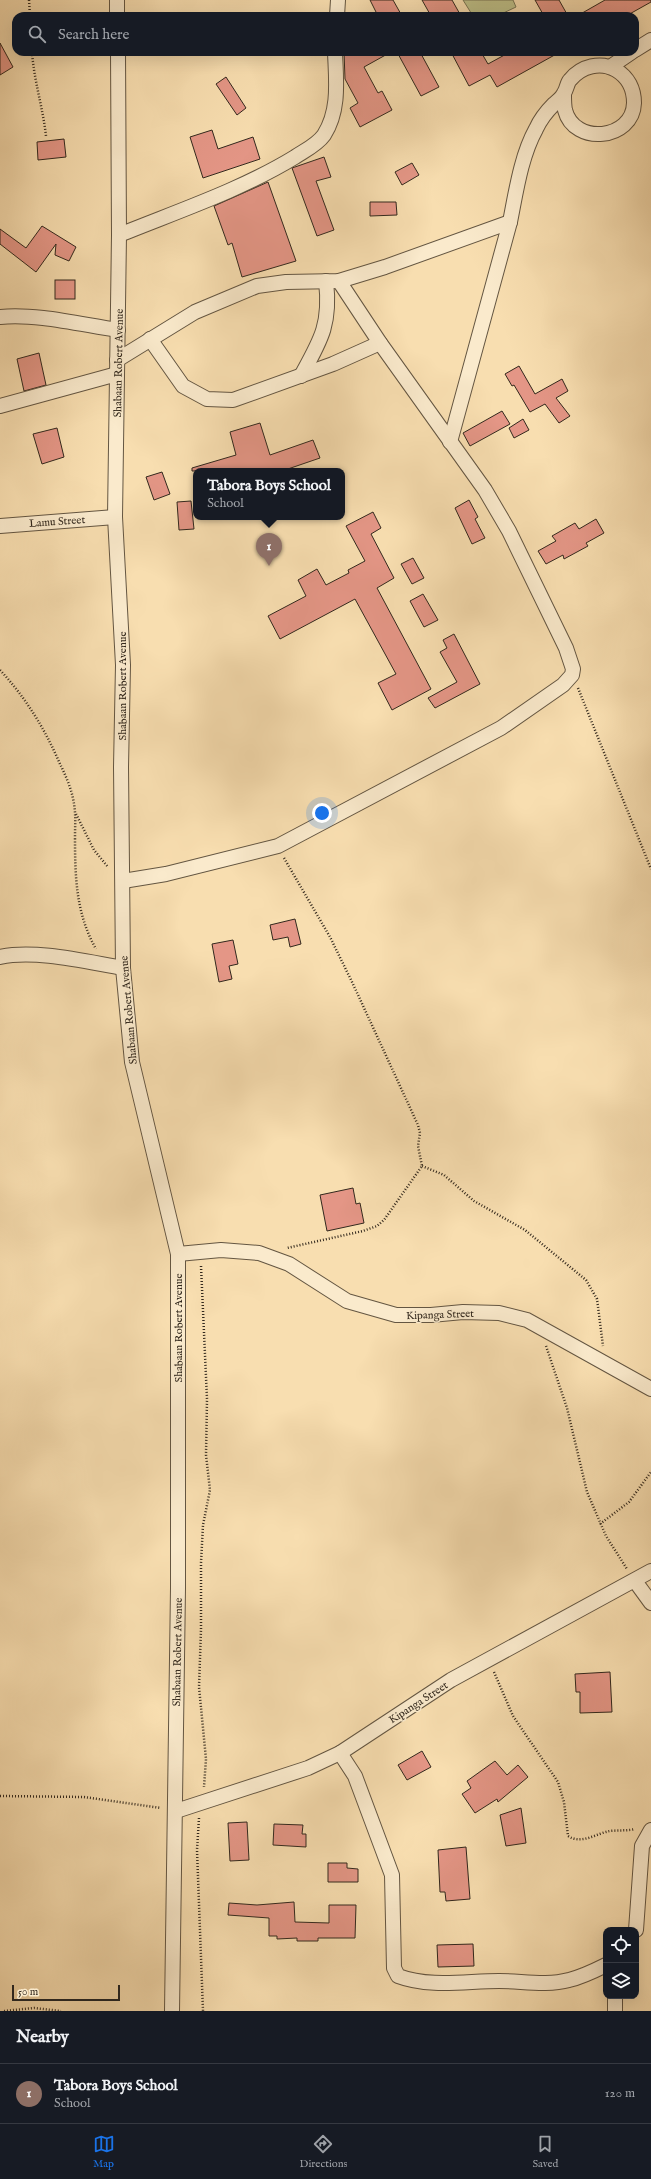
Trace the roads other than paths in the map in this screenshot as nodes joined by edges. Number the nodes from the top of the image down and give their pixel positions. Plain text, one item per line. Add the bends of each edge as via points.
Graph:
1 (117, 0) edge
2 (338, 0) edge
3 (117, 12) edge
4 (337, 12) edge
5 (651, 40) edge
6 (639, 48) edge
7 (118, 56) edge
8 (335, 56) edge
9 (626, 56) edge
10 (610, 66) junction
11 (564, 95) junction
12 (510, 222) junction
13 (119, 235) junction
14 (333, 281) junction
15 (0, 317) edge
16 (118, 330) junction
17 (150, 339) junction
18 (380, 343) junction
19 (117, 360) junction
20 (117, 374) junction
21 (301, 376) junction
22 (0, 406) edge
23 (450, 442) junction
24 (115, 517) junction
25 (0, 526) edge
26 (123, 881) junction
27 (0, 957) edge
28 (123, 968) junction
29 (178, 1254) junction
30 (651, 1389) edge
31 (651, 1571) edge
32 (635, 1581) junction
33 (651, 1603) edge
34 (340, 1753) junction
35 (176, 1811) junction
36 (645, 1829) edge
37 (636, 1927) edge
38 (603, 1966) edge
39 (615, 1999) edge
40 (172, 2011) edge
41 (615, 2011) edge

1 - 3 street
2 - 4 street
5 - 6 street
7 - 13 street, Shabaan Robert Avenue
8 - 13 street via 335,106 323,136 309,148 262,175
9 - 10 street
10 - 11 street via 595,65 580,70 569,80
10 - 11 street via 624,75 632,88 634,104 628,119 617,130 602,135 586,133 573,124 565,110
11 - 12 street via 545,114 530,141
12 - 14 street via 385,267
12 - 23 street
13 - 16 street, Shabaan Robert Avenue
14 - 17 street via 286,282 257,286 195,312
14 - 18 street
14 - 21 street via 326,325
15 - 16 street via 31,318
16 - 19 street, Shabaan Robert Avenue
17 - 19 street
17 - 21 street via 183,386 207,399 233,400
18 - 21 street
18 - 23 street
19 - 20 street, Shabaan Robert Avenue
20 - 22 street
20 - 24 street, Shabaan Robert Avenue
23 - 26 street via 485,490 509,531 566,648 572,664 572,675 564,685 502,728 278,846 166,874
24 - 25 street, Lamu Street
24 - 26 street, Shabaan Robert Avenue via 123,665
26 - 28 street, Shabaan Robert Avenue
27 - 28 street via 12,954 36,955
28 - 29 street, Shabaan Robert Avenue via 132,1062
29 - 30 street, Kipanga Street via 221,1250 259,1253 289,1264 347,1301 396,1315 498,1313 527,1320
29 - 35 street, Shabaan Robert Avenue
31 - 32 street, Kipanga Street
32 - 33 street
32 - 34 street, Kipanga Street via 416,1702
34 - 35 street, Kipanga Street via 308,1768
34 - 38 street via 355,1776 392,1875 394,1968 398,1976 410,1981 436,1983 554,1983 569,1980
35 - 40 street, Shabaan Robert Avenue
36 - 37 street
39 - 41 street

